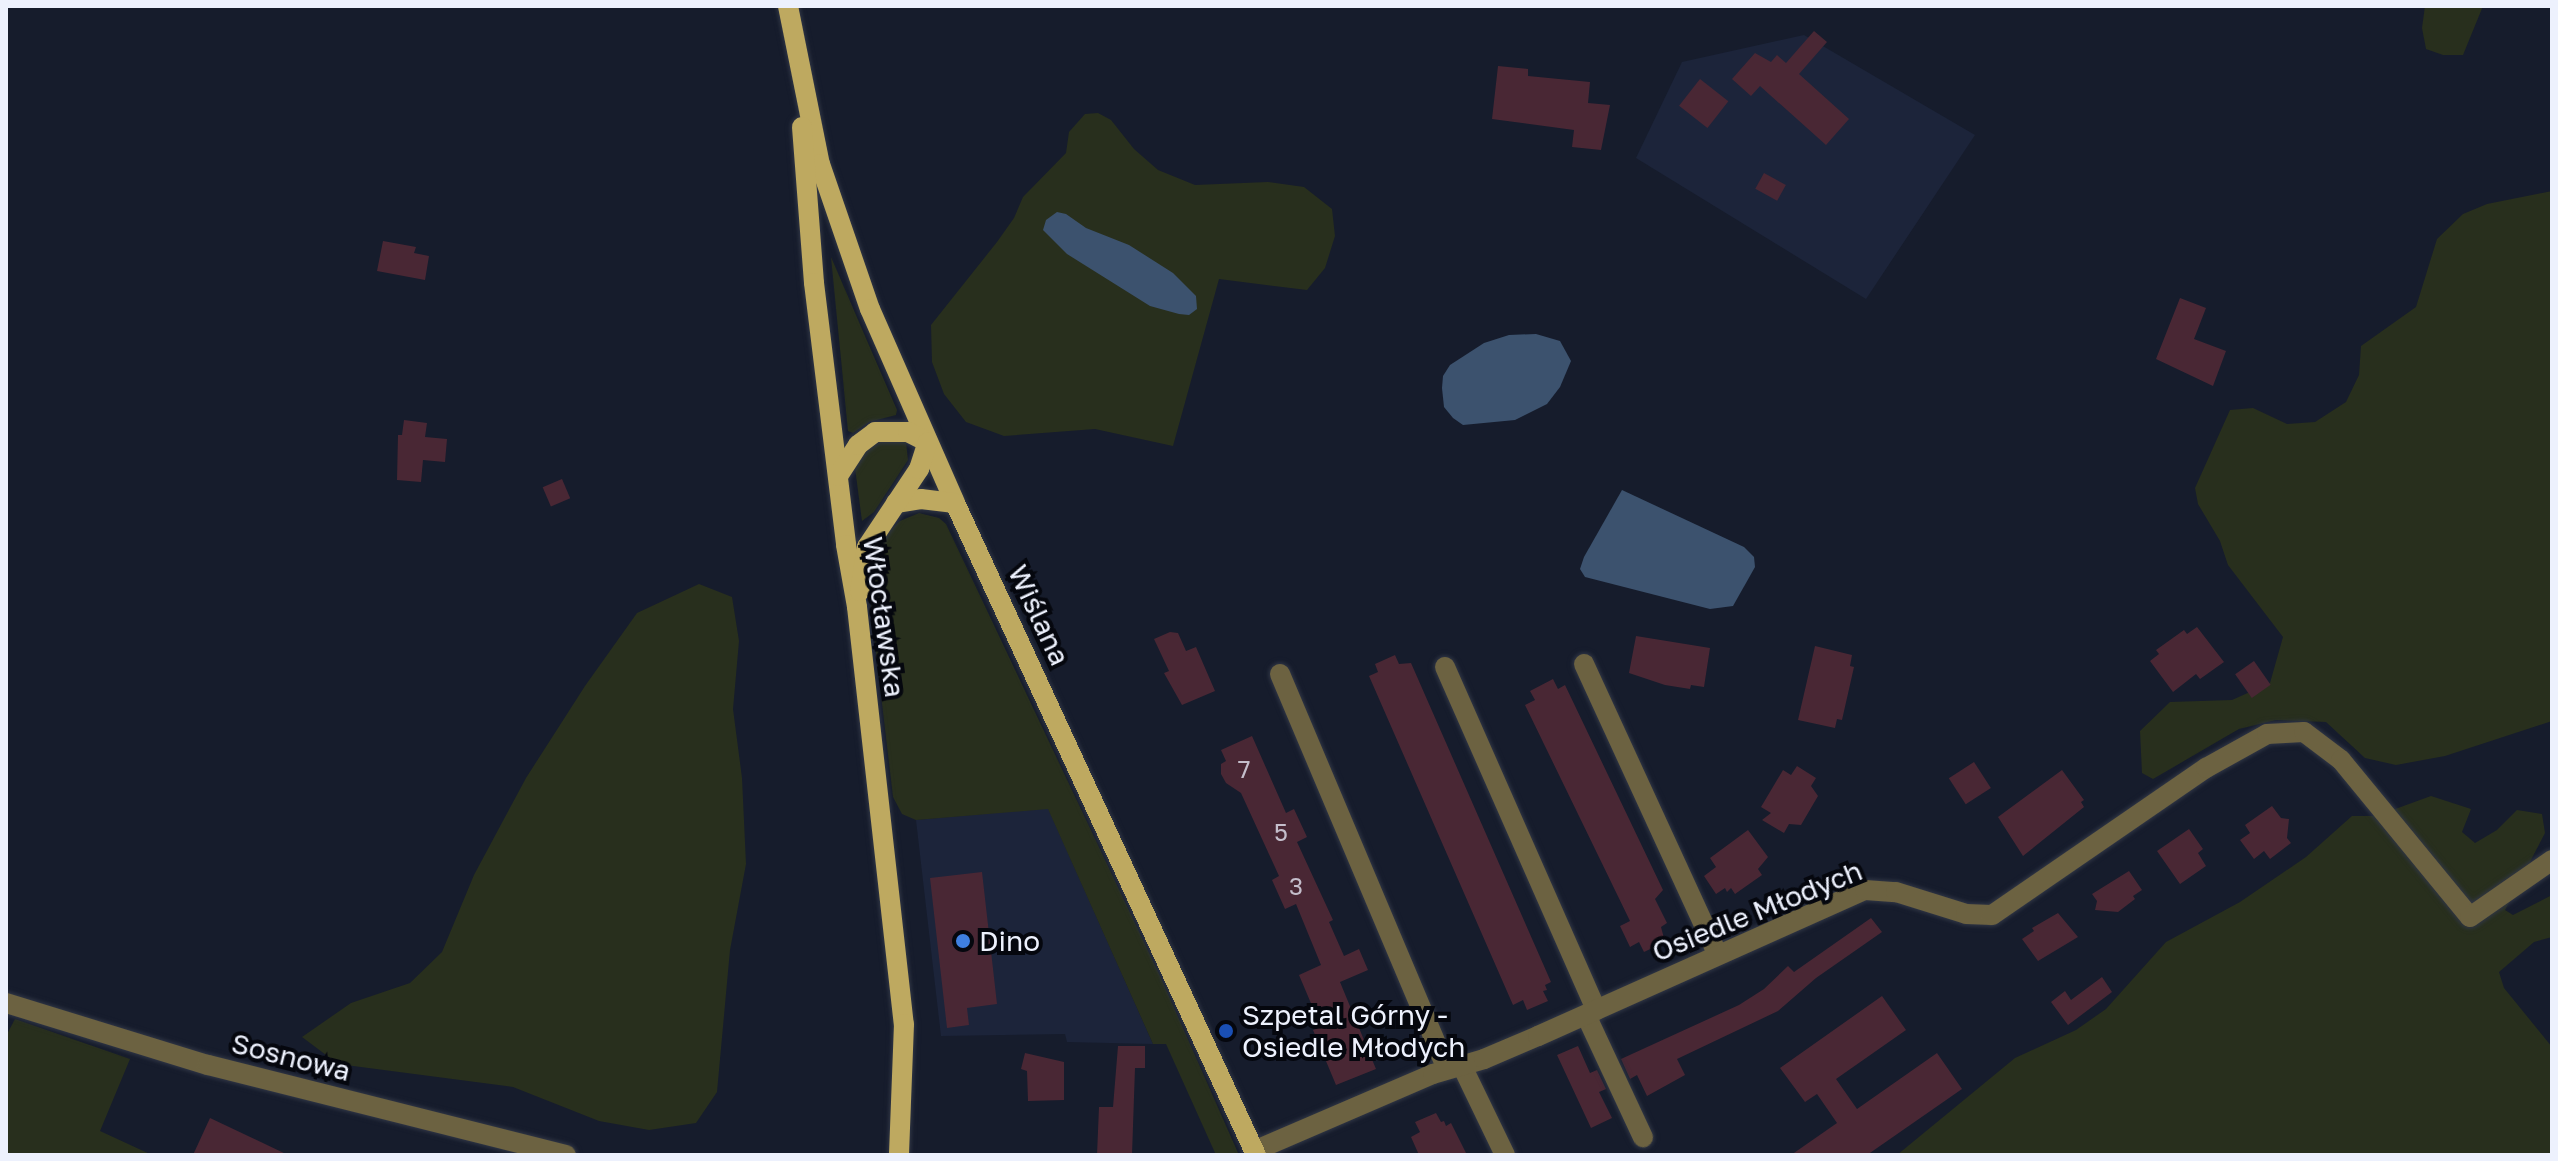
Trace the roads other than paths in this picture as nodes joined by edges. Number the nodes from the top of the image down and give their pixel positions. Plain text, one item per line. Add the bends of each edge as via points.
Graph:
1 (788, 6) edge
2 (801, 87) junction
3 (928, 442) junction
4 (838, 476) junction
5 (896, 503) junction
6 (955, 503) junction
7 (857, 607) junction
8 (1584, 664) dead end
9 (1445, 667) dead end
10 (1280, 674) dead end
11 (2552, 860) edge
12 (1718, 955) junction
13 (6, 1003) edge
14 (1591, 1012) junction
15 (1455, 1068) junction
16 (1643, 1137) dead end
17 (1255, 1153) edge
18 (566, 1155) edge
19 (899, 1155) edge
20 (1505, 1155) edge

1 - 2 main road
2 - 3 main road, Wiślana via 845,245
2 - 4 main road, Włocławska via 803,161
3 - 4 main road via 908,432 875,432 858,445
3 - 5 main road via 919,469
3 - 6 main road, Wiślana
4 - 7 main road, Włocławska
5 - 6 main road
5 - 7 main road via 867,547
6 - 17 main road, Wiślana
7 - 19 main road, Włocławska via 904,1024
8 - 12 street
9 - 14 street
10 - 15 street
11 - 12 street, Osiedle Młodych via 2470,917 2341,760 2304,732 2267,734 1992,915 1966,914 1896,892 1865,890
12 - 14 street, Osiedle Młodych
13 - 18 street, Sosnowa via 208,1065
14 - 15 street, Osiedle Młodych
14 - 16 street
15 - 17 street, Osiedle Młodych
15 - 20 street

